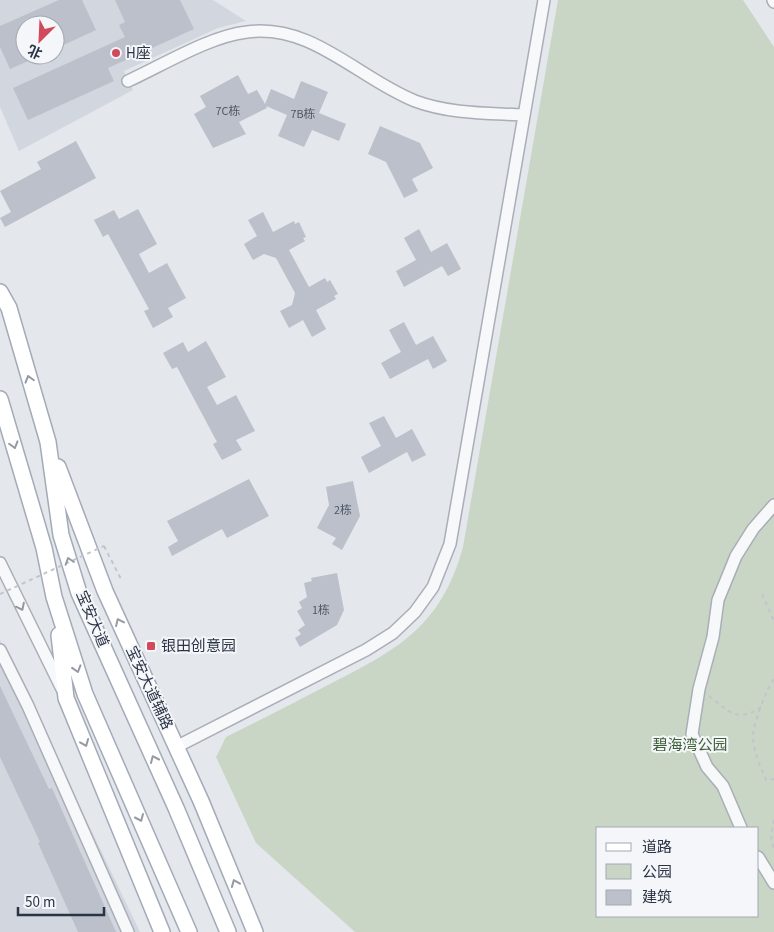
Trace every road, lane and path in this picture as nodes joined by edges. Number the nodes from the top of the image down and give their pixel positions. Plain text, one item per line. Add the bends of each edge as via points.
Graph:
1 (544, 0) edge
2 (128, 81) dead end
3 (523, 115) junction
4 (0, 292) edge
5 (0, 398) edge
6 (48, 442) junction
7 (774, 505) edge
8 (0, 563) edge
9 (121, 579) dead end
10 (0, 594) edge
11 (762, 594) dead end
12 (54, 597) junction
13 (774, 621) edge
14 (0, 650) edge
15 (774, 679) edge
16 (699, 689) junction
17 (66, 698) junction
18 (761, 707) junction
19 (176, 747) junction
20 (774, 779) edge
21 (774, 820) edge
22 (741, 827) edge
23 (774, 851) edge
24 (759, 859) edge
25 (774, 883) edge
26 (254, 930) edge
27 (128, 932) edge
28 (162, 932) edge
29 (189, 932) edge
30 (228, 932) edge

1 - 3 street
2 - 3 street via 222,38 247,32 273,31 310,42 400,94 428,105 459,111
3 - 19 street via 450,544 433,587 404,623 380,642
6 -> 4 main road, 宝安大道 via 9,308
5 -> 12 main road, 宝安大道 via 44,548
19 -> 6 main road, 宝安大道辅路 via 105,591
30 -> 6 main road, 宝安大道 via 79,593 61,535
7 - 16 street via 753,529 726,577
8 -> 17 street
9 - 10 path, bridge via 104,546
11 - 13 path
12 - 17 main road
12 -> 29 main road, 宝安大道 via 85,694
14 - 27 street
15 - 18 path
16 - 18 path via 737,715 745,715
16 - 22 street via 692,734 707,767 723,786
17 -> 28 main road
18 - 20 path via 753,734 757,760 766,780
26 -> 19 main road, 宝安大道辅路
21 - 23 path via 771,836
24 - 25 street

